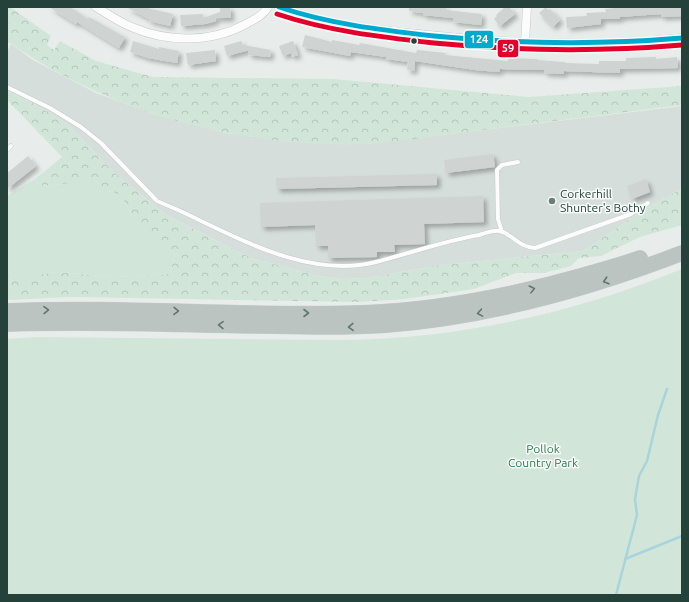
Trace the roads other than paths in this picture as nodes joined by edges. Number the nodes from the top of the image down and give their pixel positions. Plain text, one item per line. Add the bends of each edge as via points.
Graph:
1 (96, 7) edge
2 (268, 7) edge
3 (279, 7) edge
4 (527, 7) edge
5 (682, 38) edge
6 (525, 43) junction
7 (7, 87) edge
8 (11, 146) dead end
9 (7, 150) edge
10 (518, 162) dead end
11 (648, 203) dead end
12 (502, 232) junction
13 (682, 242) edge
14 (682, 253) edge
15 (7, 311) edge
16 (7, 324) edge

1 - 2 street via 133,28 168,38 188,39 208,37 239,28 257,18
3 - 6 street via 322,21 395,32
4 - 6 street
5 - 6 street via 599,44
7 - 12 lane via 82,127 163,205 256,245 299,260 329,266 358,265 467,237
8 - 9 lane
10 - 12 lane via 502,164 497,170 498,219
11 - 12 lane via 631,214 535,248 525,246
15 -> 13 highway via 297,313 404,310 516,293 626,264
14 -> 16 highway via 612,279 529,303 465,316 402,324 322,327

